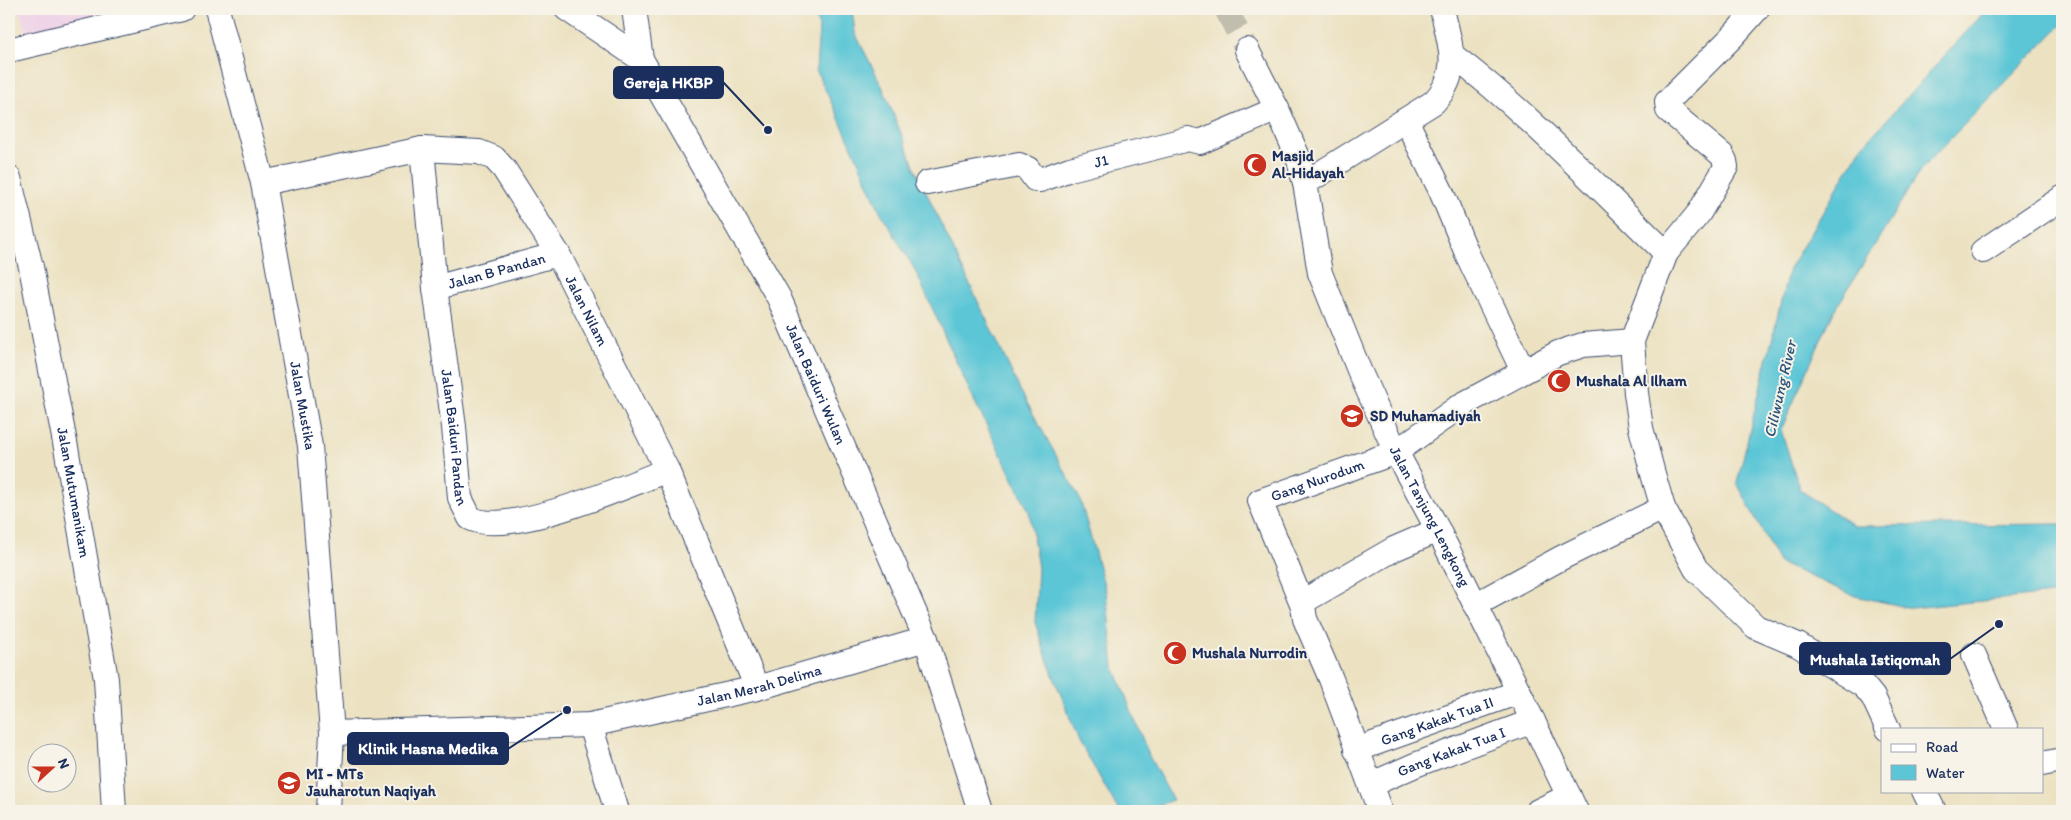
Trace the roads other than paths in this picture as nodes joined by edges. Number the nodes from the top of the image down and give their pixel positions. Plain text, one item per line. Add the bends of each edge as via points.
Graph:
1 (182, 9) edge
2 (217, 9) edge
3 (567, 9) edge
4 (634, 9) edge
5 (1442, 9) edge
6 (1757, 9) edge
7 (9, 50) edge
8 (1247, 50) tunnel mouth
9 (1452, 55) junction
10 (641, 60) junction
11 (1277, 109) junction
12 (1406, 120) junction
13 (422, 149) junction
14 (9, 178) edge
15 (264, 182) junction
16 (1305, 182) junction
17 (927, 183) dead end
18 (2062, 198) edge
19 (1983, 251) dead end
20 (1666, 253) junction
21 (558, 254) junction
22 (435, 288) junction
23 (1632, 341) junction
24 (1523, 371) junction
25 (1396, 452) junction
26 (667, 470) junction
27 (1663, 508) junction
28 (1438, 530) junction
29 (1475, 605) junction
30 (1303, 606) junction
31 (926, 640) junction
32 (1974, 655) dead end
33 (757, 688) junction
34 (1519, 692) junction
35 (1533, 721) junction
36 (590, 726) junction
37 (1888, 728) edge
38 (2006, 728) edge
39 (332, 733) junction
40 (1356, 750) junction
41 (2062, 760) edge
42 (2044, 764) edge
43 (1370, 784) junction
44 (1924, 792) edge
45 (1572, 804) edge
46 (114, 811) edge
47 (328, 811) edge
48 (617, 811) edge
49 (980, 811) edge
50 (1380, 811) edge
51 (1538, 811) edge
52 (1934, 811) edge

1 - 7 street
2 - 15 street, Jalan Mustika
3 - 10 street, Jalan Baiduri Wulan
4 - 10 street
5 - 9 street
6 - 20 street via 1666,102 1668,110 1722,155 1726,167 1699,213
8 - 11 street, Jalan Tanjung Lengkong
9 - 12 street via 1452,73 1442,94
9 - 20 street via 1549,138
10 - 31 street, Jalan Baiduri Wulan via 778,298
11 - 16 street, Jalan Tanjung Lengkong
11 - 17 street, J1 via 1200,142 1188,139 1150,148 1040,180 1034,179 1028,169 1019,165
12 - 16 street
12 - 24 street
13 - 15 street, Jalan Nilam
13 - 21 street, Jalan Nilam via 479,152 494,158
13 - 22 street, Jalan Baiduri Pandan
14 - 46 street, Jalan Mutumanikam via 31,268 106,679
15 - 39 street, Jalan Mustika via 310,446
16 - 25 street, Jalan Tanjung Lengkong via 1323,281
18 - 19 street
20 - 23 street
21 - 22 street, Jalan B Pandan
21 - 26 street, Jalan Nilam
22 - 26 street, Jalan Baiduri Pandan via 460,498 470,518 482,523 495,523 554,512
23 - 24 street via 1583,345 1558,353
23 - 27 street via 1641,428
24 - 25 street via 1460,406
25 - 28 street, Jalan Tanjung Lengkong
25 - 30 street, Gang Nurodum via 1260,500
26 - 33 street, Jalan Nilam
27 - 29 street
27 - 37 street via 1696,569 1724,598 1756,627 1798,645 1864,686 1874,697
28 - 29 street, Jalan Tanjung Lengkong
28 - 30 street via 1394,549 1304,601
29 - 34 street, Jalan Tanjung Lengkong
30 - 40 street via 1305,619
31 - 33 street, Jalan Merah Delima
31 - 49 street, Jalan Baiduri Wulan
32 - 38 street
33 - 36 street, Jalan Merah Delima
34 - 35 street, Jalan Tanjung Lengkong
34 - 40 street, Gang Kakak Tua II
35 - 43 street, Gang Kakak Tua I
35 - 45 street, Jalan Tanjung Lengkong
36 - 39 street, Jalan Merah Delima
36 - 48 street
39 - 47 street, Jalan Mustika
40 - 43 street
41 - 42 street
43 - 50 street
44 - 52 street
45 - 51 street

